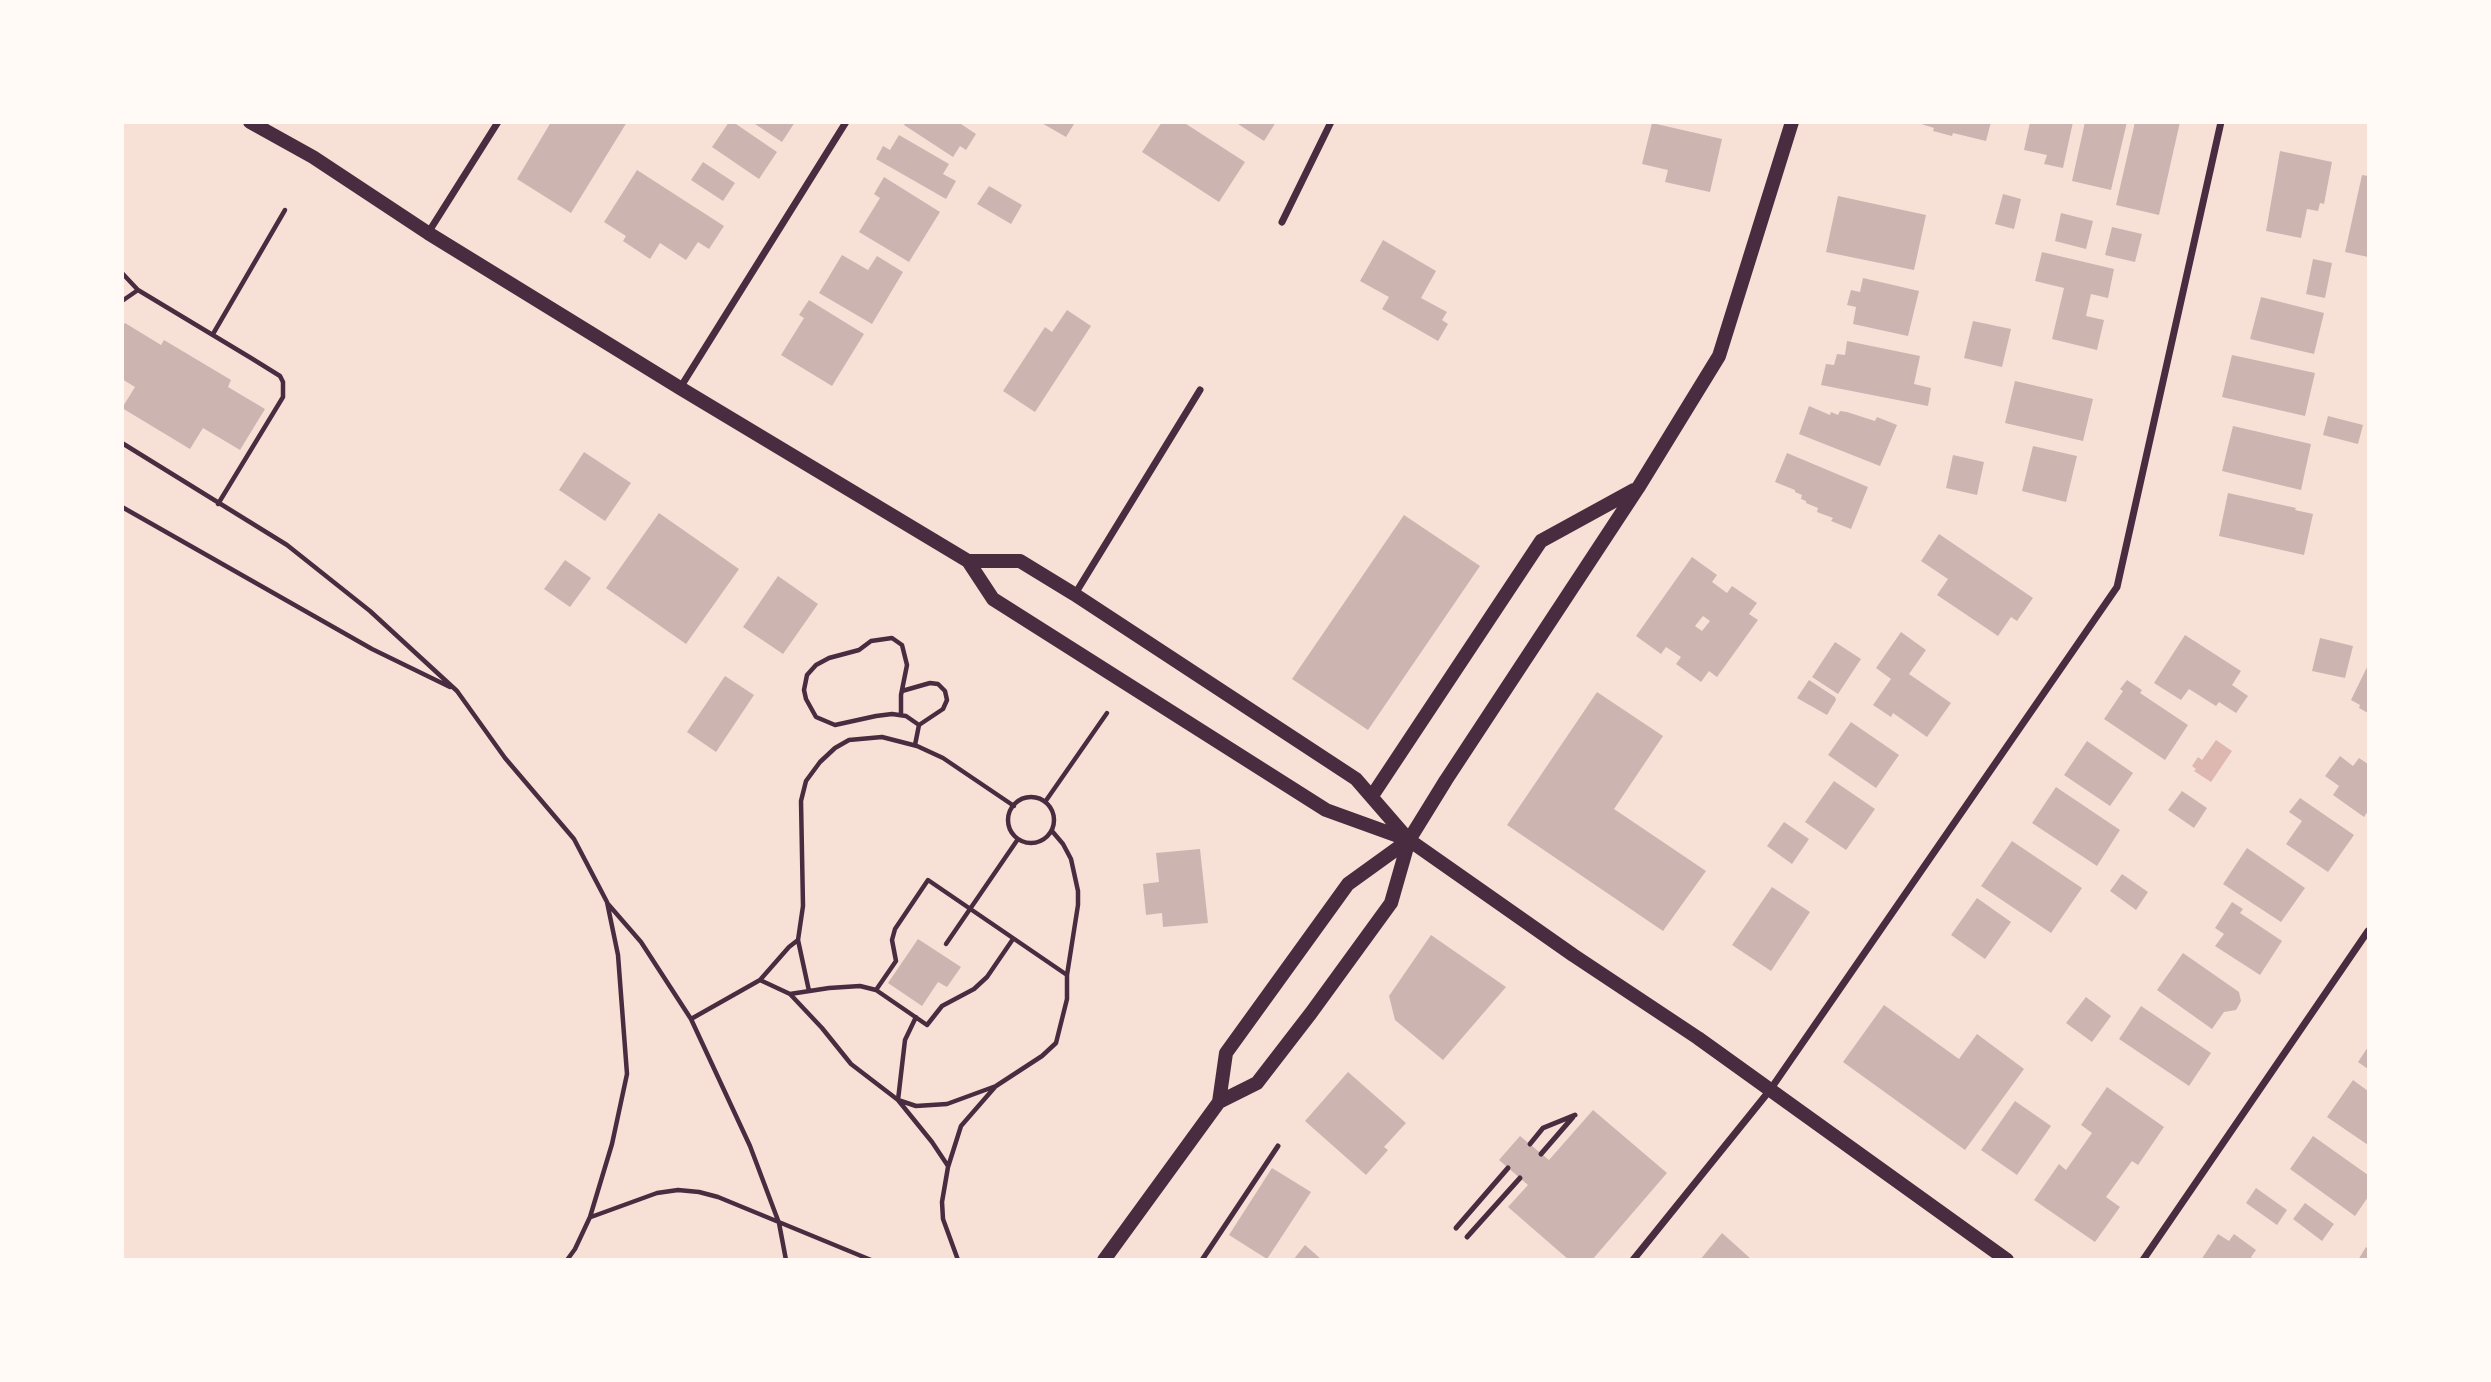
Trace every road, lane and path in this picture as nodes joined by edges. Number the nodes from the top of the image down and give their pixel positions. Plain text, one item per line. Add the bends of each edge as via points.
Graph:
1 (250, 122) edge
2 (498, 122) edge
3 (846, 122) edge
4 (1331, 122) edge
5 (1792, 122) edge
6 (2221, 122) edge
7 (269, 127) edge
8 (285, 210) dead end
9 (1282, 222) dead end
10 (428, 233) junction
11 (122, 273) edge
12 (138, 290) junction
13 (122, 301) edge
14 (213, 334) junction
15 (680, 388) junction
16 (1200, 390) dead end
17 (122, 443) edge
18 (1638, 488) junction
19 (219, 504) junction
20 (122, 507) edge
21 (968, 561) junction
22 (1074, 594) junction
23 (457, 691) junction
24 (902, 691) junction
25 (1107, 713) dead end
26 (901, 715) junction
27 (919, 725) junction
28 (915, 745) junction
29 (1372, 796) junction
30 (1045, 802) junction
31 (1014, 806) junction
32 (1052, 831) junction
33 (1018, 839) junction
34 (1409, 840) junction
35 (607, 902) junction
36 (970, 909) junction
37 (2368, 931) edge
38 (1013, 939) junction
39 (798, 940) junction
40 (946, 944) dead end
41 (1068, 975) junction
42 (760, 980) junction
43 (876, 990) junction
44 (809, 991) junction
45 (790, 994) junction
46 (916, 1017) junction
47 (691, 1019) junction
48 (996, 1086) junction
49 (1770, 1090) junction
50 (898, 1100) junction
51 (1219, 1102) junction
52 (1530, 1144) dead end
53 (1278, 1146) dead end
54 (1541, 1153) dead end
55 (948, 1167) junction
56 (1508, 1168) dead end
57 (1520, 1178) dead end
58 (590, 1217) junction
59 (779, 1223) junction
60 (1456, 1228) dead end
61 (1467, 1237) dead end
62 (567, 1259) edge
63 (786, 1259) edge
64 (871, 1259) edge
65 (958, 1259) edge
66 (1104, 1259) edge
67 (1202, 1259) edge
68 (1633, 1259) edge
69 (2007, 1259) edge
70 (2143, 1259) edge

1 - 7 main road
2 - 10 street
3 - 15 street
4 - 9 street
5 - 18 main road via 1719,356
6 - 49 street via 2117,587
7 - 10 main road
8 - 14 path
10 - 15 main road
11 - 12 path
12 - 13 path
12 - 14 path
14 - 19 path via 280,376 284,390
15 - 21 main road
16 - 22 street
17 - 19 path
18 - 29 main road via 1541,541
18 - 34 main road
19 - 23 path via 287,545 370,611
20 - 23 path via 372,649
21 - 22 main road via 1020,561
21 - 34 main road via 993,599 1326,810
22 - 29 main road via 1356,779
23 - 35 path via 575,839
24 - 26 path
24 - 26 path via 907,665 902,645 892,638 816,665 807,675 804,690 810,708 825,723
24 - 27 path via 930,683 944,691 943,709
25 - 30 path
26 - 27 path
27 - 28 path
28 - 31 path via 943,758
28 - 39 path via 882,737 849,740 820,762 806,781 801,801 803,906
29 - 34 main road
30 - 31 path via 1026,799
30 - 32 path via 1054,816
31 - 33 path via 1009,820
32 - 33 path via 1033,843
32 - 41 path via 1071,859 1078,891
33 - 36 path
34 - 49 main road
34 - 51 main road via 1391,903 1257,1083
34 - 51 main road via 1348,884 1226,1054
35 - 47 path via 641,942
35 - 58 path via 618,955 627,1074
36 - 38 path
36 - 40 path
36 - 43 path via 928,880 895,929 896,961
37 - 70 street
38 - 41 path
38 - 46 path via 974,989 942,1006 927,1025
39 - 42 path
39 - 44 path
41 - 48 path via 1056,1043
42 - 45 path
42 - 47 path
43 - 44 path via 860,986
43 - 46 path
44 - 45 path
45 - 50 path via 851,1063
46 - 50 path via 905,1040
47 - 59 path via 750,1146
48 - 50 path via 947,1104 916,1106
48 - 55 path via 961,1126
49 - 68 street
49 - 69 main road
50 - 55 path
51 - 66 main road
52 - 54 lane via 1543,1128 1575,1115
53 - 67 lane
55 - 65 path via 943,1219
56 - 60 lane
57 - 61 lane
58 - 59 path via 645,1196 678,1190 718,1197
58 - 62 path
59 - 63 path
59 - 64 path

